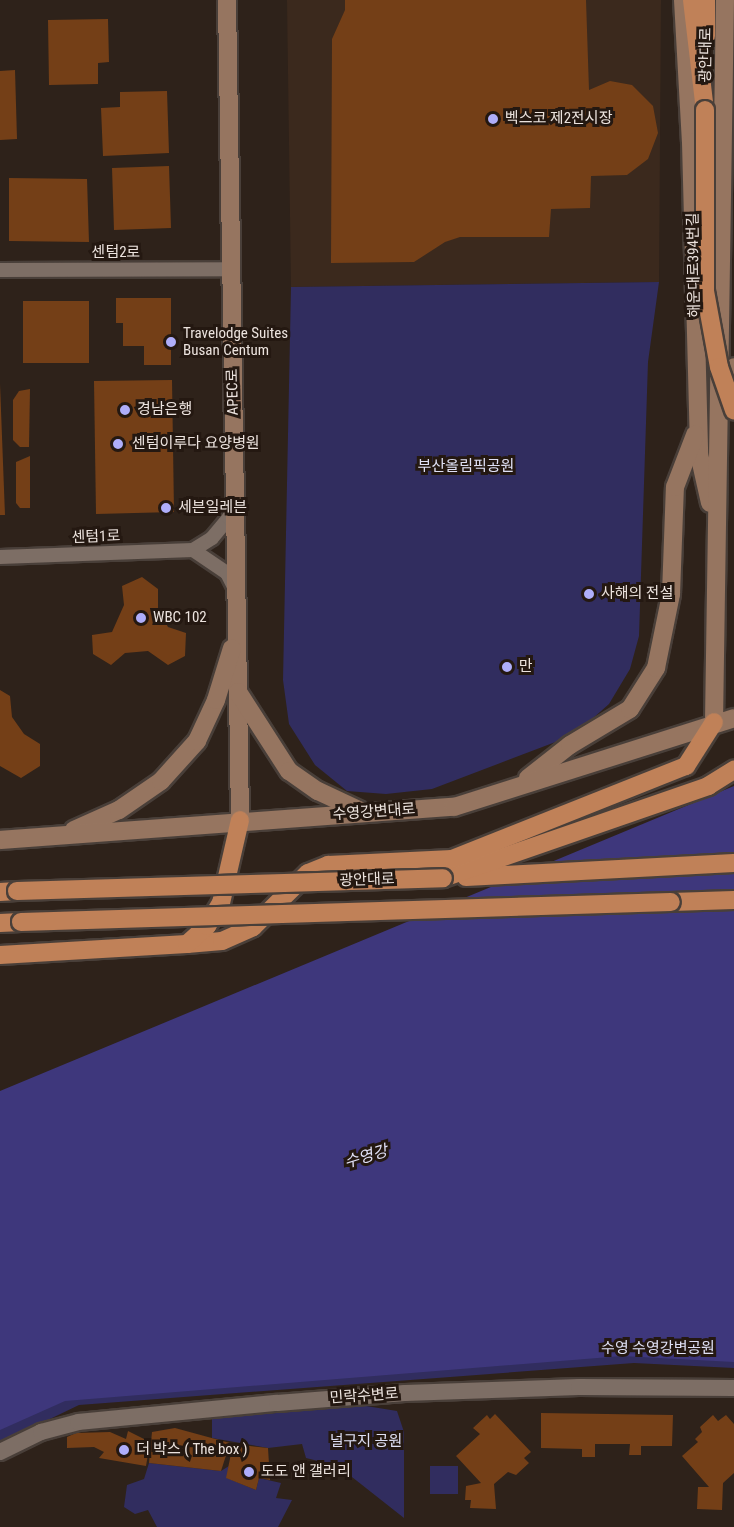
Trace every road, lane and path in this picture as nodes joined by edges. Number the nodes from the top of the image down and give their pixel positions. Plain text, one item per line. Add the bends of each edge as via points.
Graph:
1 (227, 0) edge
2 (683, 0) edge
3 (692, 0) edge
4 (706, 0) edge
5 (726, 0) edge
6 (725, 39) junction
7 (734, 56) edge
8 (705, 110) junction
9 (734, 242) edge
10 (231, 269) junction
11 (721, 269) junction
12 (0, 270) edge
13 (734, 367) edge
14 (734, 410) edge
15 (698, 428) junction
16 (235, 501) junction
17 (716, 528) junction
18 (193, 550) junction
19 (0, 557) edge
20 (237, 593) junction
21 (237, 629) junction
22 (238, 692) junction
23 (734, 718) edge
24 (714, 722) junction
25 (734, 770) edge
26 (518, 786) junction
27 (366, 813) junction
28 (240, 820) junction
29 (58, 837) junction
30 (0, 840) edge
31 (734, 863) edge
32 (443, 878) junction
33 (8, 892) edge
34 (734, 900) edge
35 (0, 923) edge
36 (187, 944) junction
37 (0, 955) edge
38 (734, 1388) edge
39 (0, 1452) edge

1 - 10 main road, APEC로
2 - 15 main road, 해운대로394번길 via 692,142
3 - 8 highway
4 - 8 highway, 광안대로
5 - 6 main road, 해운대로394번길
6 - 7 main road, 해운대로394번길
6 - 11 main road, 해운대로394번길
8 - 14 highway, bridge via 705,291 719,367
9 - 11 main road, 해운대로394번길
10 - 12 street, 센텀2로
10 - 16 main road, APEC로
11 - 17 main road, 해운대로394번길
13 - 17 main road, 해운대로394번길
15 - 17 main road, 해운대로394번길 via 699,454
15 - 26 main road via 675,487 671,594 656,668 630,709 570,745
16 - 18 street via 229,518 212,538
16 - 20 main road, APEC로
17 - 24 main road, 해운대로394번길
18 - 19 street, 센텀1로
18 - 20 street via 227,573
20 - 21 main road, APEC로
21 - 22 main road, APEC로
21 - 29 main road via 216,700 197,741 161,781 128,804
22 - 27 main road via 289,771 318,791
22 - 28 main road, APEC로
23 - 24 main road, 수영강변대로
24 - 26 main road, 수영강변대로
24 - 36 highway via 686,766 452,859 328,865 308,873 253,927 222,941
25 - 32 highway via 708,786
26 - 27 main road, 수영강변대로 via 454,807
27 - 28 main road, 수영강변대로
28 - 29 main road, 수영강변대로
28 - 36 highway via 221,903 207,926
29 - 30 main road, 수영강변대로
31 - 32 highway, 광안대로
32 - 33 highway, 광안대로, bridge
34 - 35 highway, bridge
36 - 37 highway
38 - 39 street, 민락수변로 via 452,1391 277,1403 78,1422 41,1432

